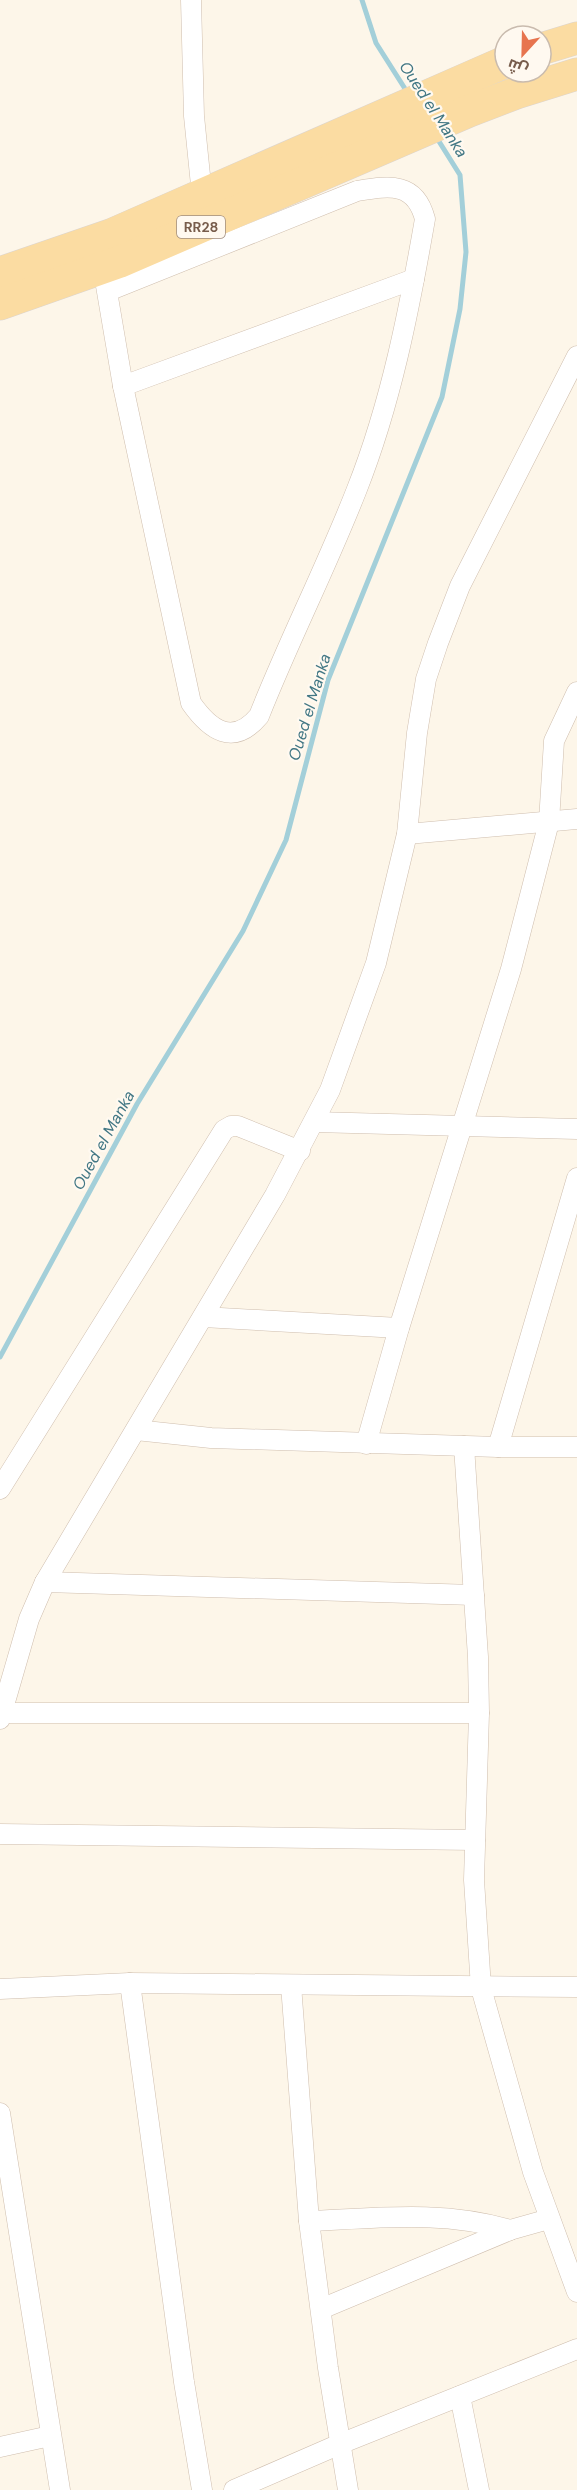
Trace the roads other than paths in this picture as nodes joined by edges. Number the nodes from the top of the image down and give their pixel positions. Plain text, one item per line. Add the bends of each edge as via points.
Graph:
1 (191, 0) edge
2 (577, 38) edge
3 (553, 45) edge
4 (493, 67) edge
5 (577, 74) edge
6 (202, 195) junction
7 (0, 273) edge
8 (414, 279) junction
9 (106, 280) junction
10 (0, 304) edge
11 (577, 356) edge
12 (123, 386) junction
13 (577, 692) edge
14 (577, 819) edge
15 (549, 822) junction
16 (407, 834) junction
17 (314, 1122) junction
18 (462, 1126) junction
19 (577, 1129) edge
20 (300, 1151) junction
21 (577, 1178) edge
22 (203, 1317) junction
23 (399, 1328) junction
24 (136, 1430) junction
25 (366, 1444) junction
26 (464, 1446) junction
27 (498, 1447) junction
28 (577, 1447) edge
29 (0, 1489) edge
30 (45, 1582) junction
31 (474, 1595) junction
32 (479, 1713) junction
33 (1, 1716) edge
34 (0, 1834) edge
35 (475, 1840) junction
36 (130, 1983) junction
37 (291, 1985) junction
38 (482, 1988) junction
39 (577, 1988) edge
40 (0, 1989) edge
41 (0, 2113) edge
42 (549, 2219) junction
43 (309, 2221) junction
44 (510, 2230) junction
45 (577, 2292) edge
46 (321, 2309) junction
47 (577, 2349) edge
48 (460, 2396) junction
49 (50, 2436) junction
50 (340, 2445) junction
51 (0, 2447) edge
52 (60, 2490) edge
53 (202, 2490) edge
54 (234, 2490) edge
55 (348, 2490) edge
56 (479, 2490) edge

1 - 6 street via 194,116
2 - 3 main road
4 - 6 main road, RR28
5 - 9 main road, RR28 via 469,111
6 - 7 main road, RR28 via 113,234
8 - 9 street via 425,219 422,209 411,192 376,188 357,191
8 - 12 street
8 - 12 street via 389,395 357,489 259,716 248,729 232,733 215,728 190,703
9 - 10 main road, RR28
9 - 12 street
11 - 16 street via 460,586 438,643 426,679 417,733
13 - 15 street via 554,741
14 - 15 street
15 - 16 street
15 - 18 street via 511,969
16 - 17 street via 376,963 354,1029
17 - 18 street
17 - 20 street
18 - 19 street
18 - 23 street
20 - 22 street
20 - 29 street via 238,1126 224,1130
21 - 27 street
22 - 23 street
22 - 24 street
23 - 25 street
24 - 25 street via 211,1438
24 - 30 street
25 - 26 street
26 - 27 street
26 - 31 street
27 - 28 street
30 - 31 street
30 - 33 street via 29,1619
31 - 32 street
32 - 33 street
32 - 35 street
34 - 35 street
35 - 38 street via 475,1912
36 - 37 street
36 - 40 street
36 - 53 street
37 - 38 street
37 - 43 street
38 - 39 street
38 - 42 street
41 - 49 street
42 - 44 street
42 - 45 street
43 - 44 street via 453,2217
43 - 46 street
44 - 46 street
46 - 50 street
47 - 48 street
48 - 50 street
48 - 56 street
49 - 51 street
49 - 52 street
50 - 54 street
50 - 55 street

